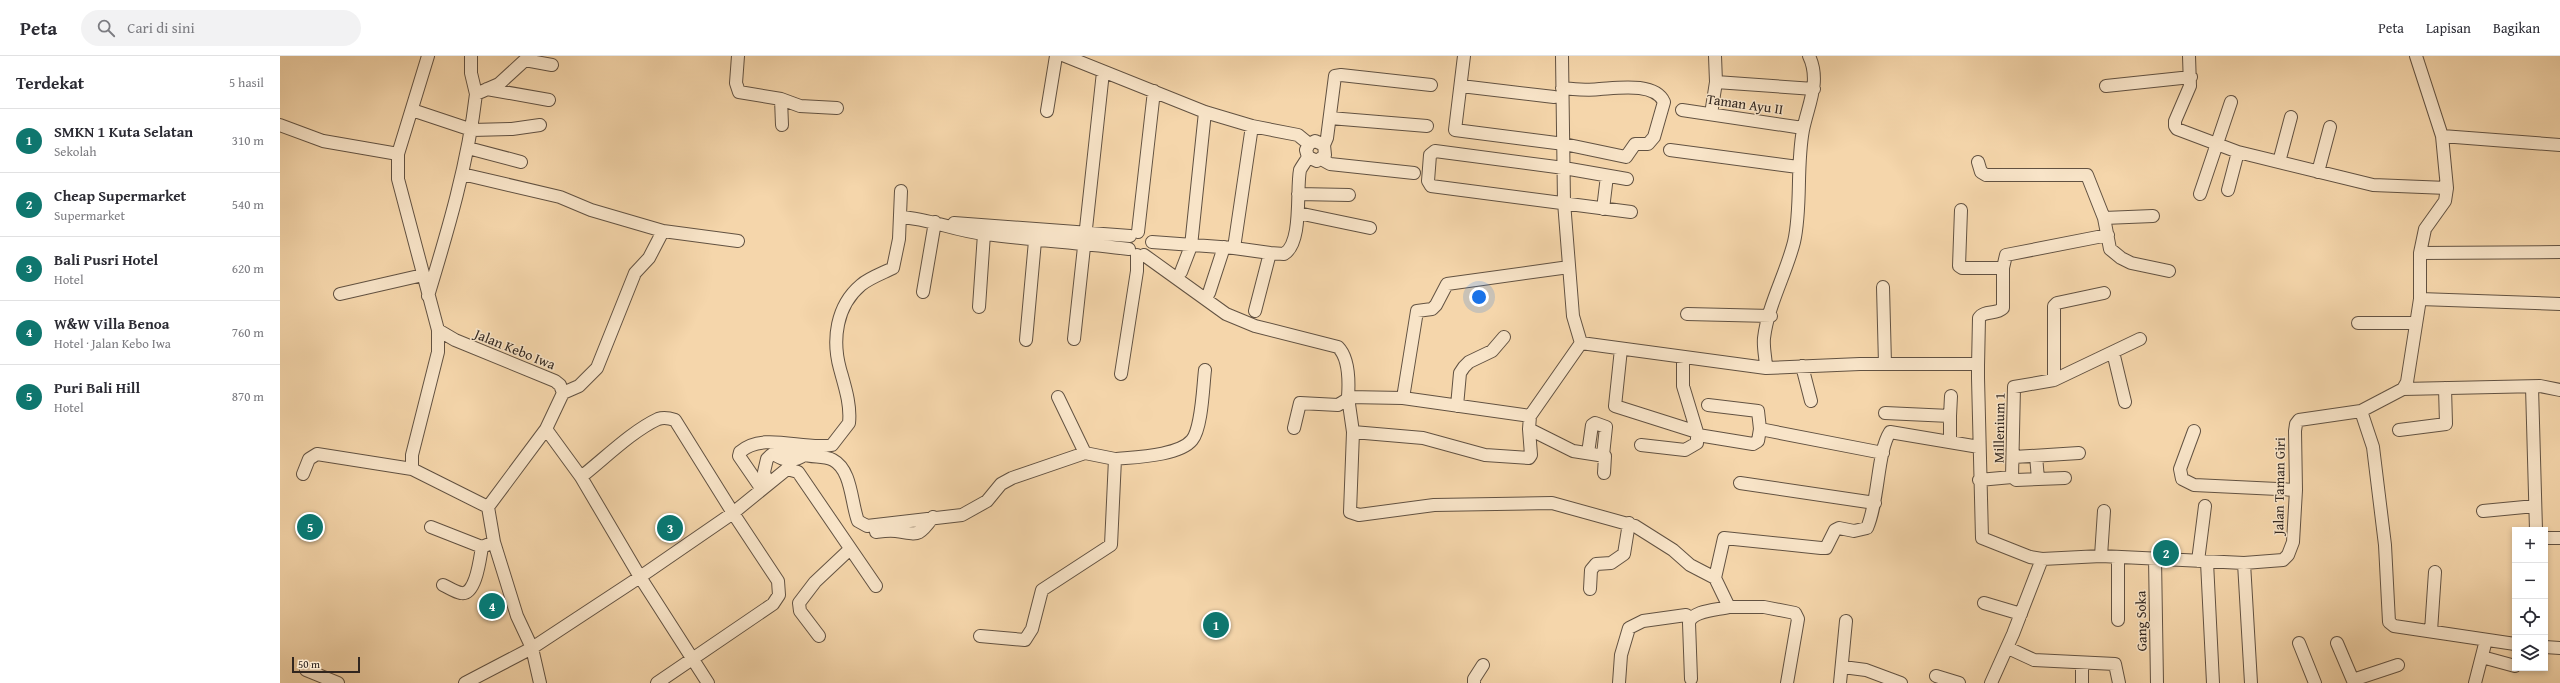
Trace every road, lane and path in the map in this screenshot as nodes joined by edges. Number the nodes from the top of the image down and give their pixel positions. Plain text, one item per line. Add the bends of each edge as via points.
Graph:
1 (428, 56) edge
2 (471, 56) edge
3 (738, 56) edge
4 (1056, 56) edge
5 (1065, 56) edge
6 (1464, 56) edge
7 (1562, 56) edge
8 (1715, 56) edge
9 (1809, 56) edge
10 (2189, 56) edge
11 (2416, 56) edge
12 (552, 65) dead end
13 (1103, 72) junction
14 (2191, 77) junction
15 (1716, 82) junction
16 (1431, 85) dead end
17 (1461, 86) junction
18 (2106, 86) dead end
19 (1814, 89) junction
20 (1154, 91) junction
21 (481, 92) junction
22 (1558, 92) junction
23 (781, 99) junction
24 (550, 100) dead end
25 (2231, 102) dead end
26 (837, 108) dead end
27 (412, 110) junction
28 (1682, 110) dead end
29 (1047, 111) dead end
30 (1205, 112) junction
31 (1711, 114) junction
32 (2291, 117) dead end
33 (1330, 118) junction
34 (280, 125) edge
35 (540, 125) dead end
36 (782, 125) dead end
37 (1252, 126) junction
38 (1427, 126) dead end
39 (2330, 127) dead end
40 (1803, 128) junction
41 (472, 130) junction
42 (2442, 136) junction
43 (1309, 144) junction
44 (1564, 144) junction
45 (1324, 145) junction
46 (2216, 145) junction
47 (2560, 145) edge
48 (468, 148) junction
49 (1670, 150) dead end
50 (2238, 152) junction
51 (398, 154) junction
52 (1308, 157) junction
53 (1321, 159) junction
54 (521, 162) dead end
55 (1978, 162) dead end
56 (2279, 162) junction
57 (1798, 167) junction
58 (1564, 168) junction
59 (2318, 172) junction
60 (1414, 173) dead end
61 (462, 174) junction
62 (1608, 176) junction
63 (1627, 179) dead end
64 (2447, 188) junction
65 (2228, 190) dead end
66 (901, 191) dead end
67 (1298, 194) junction
68 (2200, 194) dead end
69 (1349, 195) dead end
70 (1564, 202) junction
71 (1603, 209) junction
72 (1961, 210) dead end
73 (1631, 212) dead end
74 (1298, 213) junction
75 (2153, 216) dead end
76 (901, 217) junction
77 (2104, 218) junction
78 (935, 222) junction
79 (1370, 228) dead end
80 (663, 231) junction
81 (984, 234) junction
82 (1035, 234) junction
83 (1134, 234) junction
84 (2108, 235) junction
85 (1084, 239) junction
86 (738, 241) dead end
87 (1190, 246) junction
88 (1229, 248) junction
89 (1142, 250) junction
90 (2560, 252) edge
91 (1270, 253) junction
92 (2420, 253) junction
93 (1569, 267) junction
94 (2003, 268) junction
95 (2169, 271) dead end
96 (1181, 272) junction
97 (422, 275) junction
98 (1883, 287) dead end
99 (923, 292) dead end
100 (1209, 292) junction
101 (340, 294) dead end
102 (2104, 294) dead end
103 (428, 298) junction
104 (2420, 299) junction
105 (2560, 304) edge
106 (979, 307) dead end
107 (1255, 312) dead end
108 (1687, 314) dead end
109 (1771, 316) junction
110 (1239, 320) junction
111 (2358, 323) dead end
112 (2416, 324) junction
113 (438, 330) junction
114 (1504, 337) dead end
115 (1074, 339) dead end
116 (2140, 339) dead end
117 (455, 340) junction
118 (1026, 340) dead end
119 (1582, 344) junction
120 (1621, 349) junction
121 (438, 352) junction
122 (2113, 352) junction
123 (1683, 357) junction
124 (1885, 364) junction
125 (1802, 366) junction
126 (1978, 366) junction
127 (1766, 368) junction
128 (1204, 370) dead end
129 (1121, 374) dead end
130 (2054, 380) junction
131 (2532, 387) junction
132 (2445, 388) junction
133 (2403, 389) junction
134 (2560, 390) edge
135 (562, 393) junction
136 (1348, 396) junction
137 (1951, 396) dead end
138 (1058, 397) dead end
139 (1403, 398) junction
140 (1811, 401) dead end
141 (2125, 402) dead end
142 (1708, 405) dead end
143 (1457, 406) junction
144 (2361, 411) junction
145 (1885, 413) dead end
146 (1530, 416) junction
147 (1950, 416) junction
148 (1294, 428) dead end
149 (546, 429) junction
150 (1529, 429) junction
151 (1760, 429) junction
152 (2399, 430) dead end
153 (2194, 431) dead end
154 (1353, 432) junction
155 (1698, 433) junction
156 (1950, 440) junction
157 (1640, 445) dead end
158 (1979, 447) junction
159 (1085, 453) junction
160 (1588, 453) junction
161 (1883, 453) junction
162 (2079, 453) dead end
163 (1603, 455) junction
164 (2036, 456) junction
165 (2014, 457) junction
166 (1115, 459) junction
167 (412, 469) junction
168 (304, 474) dead end
169 (1604, 474) dead end
170 (581, 477) junction
171 (2012, 477) junction
172 (2065, 478) dead end
173 (2038, 479) junction
174 (1979, 480) junction
175 (1740, 483) dead end
176 (764, 486) junction
177 (500, 490) junction
178 (2296, 490) junction
179 (472, 499) junction
180 (1875, 503) junction
181 (2204, 506) dead end
182 (2535, 506) junction
183 (488, 507) junction
184 (2104, 511) dead end
185 (2483, 511) dead end
186 (733, 513) junction
187 (1629, 523) junction
188 (431, 527) dead end
189 (2536, 527) edge
190 (2548, 538) edge
191 (2560, 538) edge
192 (494, 542) junction
193 (482, 548) junction
194 (849, 550) junction
195 (2101, 556) junction
196 (2118, 557) junction
197 (2155, 558) junction
198 (2042, 559) junction
199 (2202, 561) junction
200 (2244, 563) junction
201 (2434, 572) dead end
202 (640, 577) junction
203 (1715, 578) junction
204 (443, 585) dead end
205 (876, 586) dead end
206 (1590, 589) dead end
207 (1984, 603) dead end
208 (1729, 607) junction
209 (2021, 614) junction
210 (1691, 618) junction
211 (2118, 620) dead end
212 (1846, 621) dead end
213 (2431, 631) junction
214 (819, 636) dead end
215 (980, 636) dead end
216 (2486, 640) junction
217 (2299, 643) dead end
218 (2337, 643) dead end
219 (2512, 644) edge
220 (2548, 647) edge
221 (532, 648) junction
222 (2008, 648) junction
223 (2560, 648) edge
224 (2482, 656) junction
225 (692, 659) junction
226 (2082, 663) junction
227 (1483, 665) dead end
228 (2398, 665) dead end
229 (2512, 665) edge
230 (1843, 667) junction
231 (306, 670) dead end
232 (1936, 676) dead end
233 (1691, 679) dead end
234 (2353, 681) edge
235 (338, 683) edge
236 (465, 683) edge
237 (540, 683) edge
238 (657, 683) edge
239 (708, 683) edge
240 (1474, 683) edge
241 (1619, 683) edge
242 (1787, 683) edge
243 (1840, 683) edge
244 (1901, 683) edge
245 (1959, 683) edge
246 (1991, 683) edge
247 (2082, 683) edge
248 (2119, 683) edge
249 (2157, 683) edge
250 (2212, 683) edge
251 (2251, 683) edge
252 (2315, 683) edge
253 (2475, 683) edge

1 - 27 street
2 - 21 street via 471,73
3 - 23 street via 736,82 739,92
4 - 29 street
5 - 13 street
6 - 17 street
7 - 22 street
8 - 15 street
9 - 19 street via 1813,63
10 - 14 street
11 - 42 street
12 - 21 street via 525,60 499,84
13 - 20 street
13 - 85 street
14 - 18 street
14 - 46 street via 2175,126
15 - 19 street
15 - 31 street
16 - 33 street via 1338,75 1334,79
17 - 22 street
17 - 44 street via 1455,130
19 - 40 street
20 - 30 street
20 - 83 street
21 - 24 street
21 - 41 street
22 - 44 street
22 - 44 street via 1638,89 1653,92 1664,102 1651,141 1644,146 1635,144 1628,156
23 - 26 street via 800,106
23 - 36 street
25 - 46 street
27 - 41 street
27 - 51 street
28 - 31 street, Taman Ayu II
30 - 37 street
30 - 87 street
31 - 40 street, Taman Ayu II
32 - 56 street
33 - 38 street
33 - 45 street via 1328,138
34 - 51 street via 323,141
35 - 41 street
37 - 43 street via 1298,134
37 - 88 street
39 - 59 street
40 - 57 street
41 - 48 street
42 - 47 street
42 - 64 street
43 - 45 street via 1315,141
43 - 52 street via 1306,150
44 - 58 street
45 - 53 street via 1326,151
46 - 50 street
46 - 68 street
48 - 54 street
48 - 61 street
49 - 57 street
50 - 56 street
50 - 65 street
51 - 97 street via 398,179
52 - 53 street via 1314,160
52 - 67 street via 1301,169
53 - 60 street via 1330,164
55 - 77 street via 1981,172 1986,175 2087,175
56 - 59 street
57 - 109 street via 1798,215 1794,242
58 - 62 street
58 - 70 street
58 - 70 street via 1435,151 1430,155 1428,181 1431,186
59 - 64 street via 2373,185
61 - 80 street via 560,197 591,210
61 - 103 street
62 - 63 street
62 - 71 street
64 - 92 street via 2445,201 2425,229
66 - 76 street
67 - 69 street
67 - 74 street
70 - 71 street
70 - 93 street
71 - 73 street
72 - 94 street via 1959,266
74 - 79 street
74 - 91 street via 1290,249 1284,254
75 - 77 street
76 - 78 street
76 - 176 street via 893,268 861,285 839,317 836,338 838,360 846,391 849,423 832,445 820,447 757,443 746,446 739,456
77 - 84 street
78 - 81 street
78 - 82 street
78 - 99 street
80 - 86 street
80 - 135 street via 649,258 635,273 597,368 579,386
81 - 82 street
81 - 106 street
82 - 85 street
82 - 118 street
83 - 85 street
83 - 89 street via 1128,242
83 - 89 street via 1149,237
84 - 94 street via 2008,253
84 - 95 street via 2110,249 2121,258 2131,263
85 - 89 street
85 - 115 street
87 - 88 street
87 - 89 street
87 - 96 street
88 - 91 street
88 - 100 street
89 - 96 street
89 - 110 street via 1226,314
89 - 129 street
90 - 92 street
91 - 107 street
92 - 104 street
93 - 119 street via 1573,316
93 - 139 street via 1447,284 1436,305 1432,308 1419,309 1417,313
94 - 126 street via 2002,308 1999,312 1983,314 1979,318
96 - 100 street
97 - 101 street
97 - 103 street
98 - 124 street
100 - 110 street
102 - 130 street via 2057,303 2053,310
103 - 113 street
104 - 105 street
104 - 112 street
108 - 109 street
109 - 127 street via 1764,339
110 - 136 street via 1338,347 1344,358
111 - 112 street
112 - 133 street via 2407,382
113 - 117 street, Jalan Kebo Iwa
113 - 121 street
114 - 143 street via 1492,351 1464,367 1460,373
116 - 122 street, Millenium 1
117 - 121 street, Jalan Kebo Iwa via 446,343
117 - 135 street, Jalan Kebo Iwa via 555,381 560,385
119 - 120 street
119 - 146 street
120 - 123 street
120 - 155 street via 1614,404 1617,408
121 - 167 street via 412,455
122 - 130 street, Millenium 1
122 - 141 street
123 - 127 street
123 - 155 street via 1683,386
124 - 125 street
124 - 126 street via 1966,363
125 - 127 street
125 - 140 street
126 - 158 street
128 - 166 street via 1197,428 1193,440 1184,447 1154,455
130 - 165 street, Millenium 1 via 2014,387
131 - 132 street
131 - 134 street
131 - 182 street
132 - 133 street
132 - 152 street via 2446,424
133 - 144 street, Jalan Taman Giri
135 - 149 street
136 - 139 street
136 - 148 street via 1338,405 1300,403
136 - 154 street
137 - 147 street
138 - 159 street
139 - 143 street
142 - 151 street via 1758,411
143 - 146 street
144 - 178 street, Jalan Taman Giri via 2299,420 2296,424
144 - 213 street via 2373,447 2384,545 2389,622 2394,626
145 - 147 street
146 - 150 street
147 - 156 street
149 - 170 street
149 - 177 street
150 - 154 street via 1531,455 1526,458 1485,456 1423,438
150 - 160 street via 1568,450
151 - 155 street via 1758,441 1753,444
151 - 161 street
153 - 178 street via 2180,469 2182,480 2194,485
154 - 187 street via 1350,512 1359,515 1463,504 1552,503
155 - 157 street via 1695,446 1685,450
156 - 158 street
156 - 161 street via 1890,432
158 - 174 street
159 - 166 street
159 - 176 street via 1012,478 1001,484 987,501 962,515 867,526 858,521 841,466 825,456 804,455 790,460 774,454 767,459
160 - 163 street
160 - 163 street via 1592,425 1595,423 1606,427
161 - 180 street
162 - 164 street
163 - 169 street via 1606,459
164 - 165 street
164 - 173 street
165 - 171 street, Millenium 1
166 - 215 street via 1111,545 1042,590 1032,629 1025,640
167 - 168 street via 317,454 309,458
167 - 179 street
170 - 186 street via 641,429 658,419 668,417 676,420
170 - 202 street
171 - 173 street via 2016,480
171 - 174 street, Millenium 1
172 - 173 street
174 - 198 street, Jalan Taman Giri via 1982,538 2030,557
175 - 180 street
176 - 186 street
176 - 194 street via 787,469 798,472
177 - 179 street
177 - 183 street
178 - 200 street, Jalan Taman Giri via 2293,542 2288,554 2278,561
179 - 183 street
180 - 203 street via 1867,528 1854,531 1839,528 1835,530 1826,548 1724,538
181 - 199 street
182 - 185 street
182 - 189 street
183 - 192 street
184 - 195 street
186 - 202 street
186 - 225 street via 778,581 779,595 773,604
187 - 203 street via 1672,550 1690,565
187 - 206 street via 1624,554 1611,563 1596,564 1591,570
188 - 193 street
190 - 191 street
192 - 193 street
192 - 221 street via 517,616
193 - 204 street via 472,588 461,593
194 - 205 street
194 - 214 street via 815,582 799,603 800,611
195 - 196 street, Jalan Taman Giri
195 - 198 street, Jalan Taman Giri
196 - 197 street, Jalan Taman Giri
196 - 211 street
197 - 199 street, Jalan Taman Giri
197 - 249 street, Gang Soka
198 - 209 street
199 - 200 street, Jalan Taman Giri
199 - 250 street
200 - 251 street
201 - 213 street
202 - 221 street
202 - 225 street
203 - 208 street
207 - 209 street
208 - 210 street via 1696,614
208 - 242 street via 1764,607 1795,613 1798,619
209 - 222 street
210 - 233 street
210 - 241 street via 1686,615 1644,621 1629,628 1621,654
212 - 230 street
213 - 216 street
216 - 219 street
216 - 224 street
217 - 252 street
218 - 234 street
220 - 223 street
221 - 236 street
221 - 237 street
222 - 226 street via 2034,660
222 - 246 street
224 - 229 street
224 - 253 street
225 - 238 street
225 - 239 street
226 - 247 street
226 - 248 street via 2115,664
227 - 240 street
228 - 234 street
230 - 243 street
230 - 244 street via 1866,670
231 - 235 street
232 - 245 street

